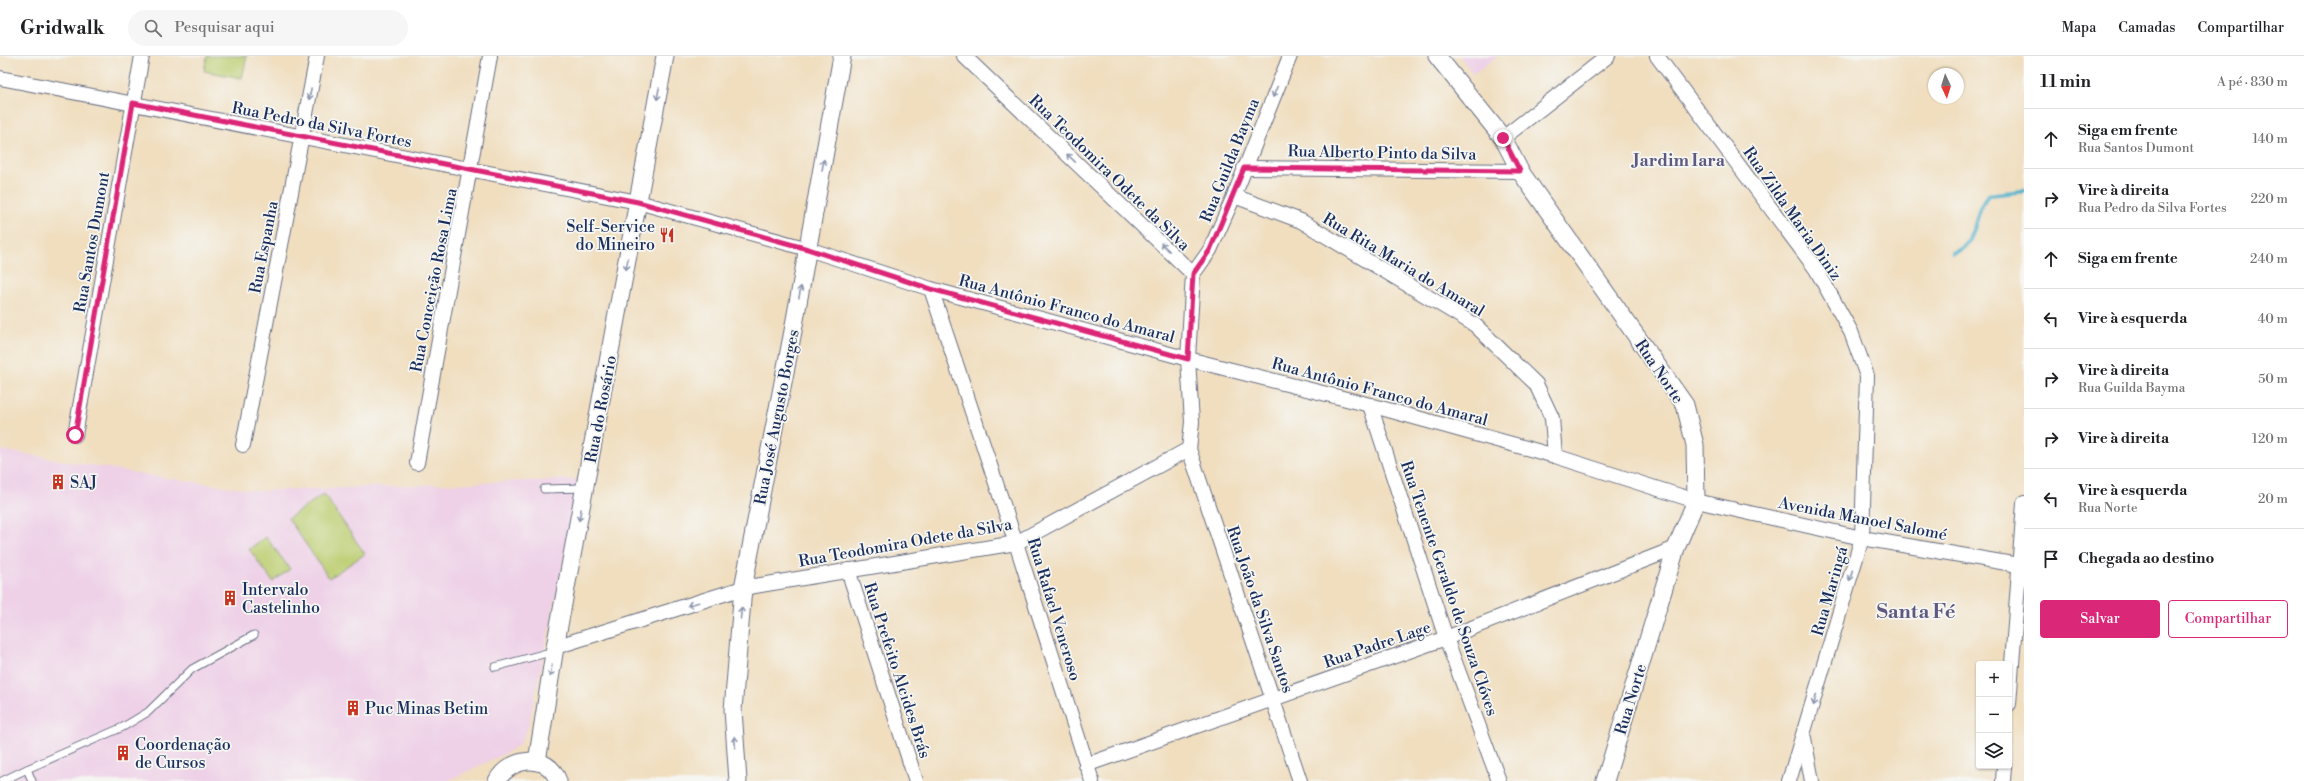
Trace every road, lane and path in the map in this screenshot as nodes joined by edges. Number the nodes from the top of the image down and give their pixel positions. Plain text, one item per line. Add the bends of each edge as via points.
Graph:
1 (142, 56) edge
2 (317, 56) edge
3 (490, 56) edge
4 (665, 56) edge
5 (842, 56) edge
6 (964, 56) edge
7 (1290, 56) edge
8 (1437, 56) edge
9 (1608, 56) edge
10 (1657, 56) edge
11 (0, 78) edge
12 (133, 103) junction
13 (301, 137) junction
14 (1503, 138) junction
15 (1244, 168) junction
16 (471, 170) junction
17 (1520, 171) junction
18 (1234, 196) junction
19 (638, 202) junction
20 (808, 249) junction
21 (1193, 274) junction
22 (931, 289) junction
23 (1188, 359) junction
24 (1370, 405) junction
25 (1866, 406) joint
26 (75, 435) dead end
27 (243, 445) dead end
28 (1189, 449) junction
29 (1554, 456) junction
30 (417, 462) dead end
31 (585, 488) junction
32 (544, 489) dead end
33 (1696, 501) junction
34 (2024, 503) edge
35 (1862, 538) junction
36 (1016, 543) junction
37 (1676, 548) junction
38 (2022, 565) edge
39 (848, 570) junction
40 (743, 588) junction
41 (254, 635) dead end
42 (1446, 638) junction
43 (554, 649) junction
44 (495, 667) dead end
45 (2010, 697) edge
46 (1274, 699) junction
47 (1804, 735) junction
48 (538, 762) junction
49 (1086, 765) junction
50 (27, 769) junction
51 (2004, 769) edge
52 (2, 781) edge
53 (32, 781) edge
54 (497, 781) edge
55 (558, 781) edge
56 (738, 781) edge
57 (916, 781) edge
58 (1092, 781) edge
59 (1300, 781) edge
60 (1499, 781) edge
61 (1605, 781) edge
62 (1789, 781) edge
63 (1812, 781) edge
64 (2003, 781) edge

1 - 12 street, Rua Santos Dumont
2 -> 13 street, Rua Espanha
3 - 16 street, Rua Conceição Rosa Lima
4 -> 19 street, Rua do Rosário
20 -> 5 street, Rua José Augusto Borges
21 -> 6 street, Rua Teodomira Odete da Silva
7 -> 15 street, Rua Guilda Bayma
8 - 14 street, Rua Norte
9 - 14 street
10 - 25 street, Rua Zilda Maria Diniz via 1816,270 1850,332 1867,376
11 - 12 street, Rua Pedro da Silva Fortes
12 - 13 street, Rua Pedro da Silva Fortes
12 - 26 street, Rua Santos Dumont
13 - 16 street, Rua Pedro da Silva Fortes
13 - 27 street, Rua Espanha
14 - 17 street, Rua Norte
15 - 17 street, Rua Alberto Pinto da Silva
15 - 18 street, Rua Guilda Bayma
16 - 19 street, Rua Pedro da Silva Fortes
16 - 30 street, Rua Conceição Rosa Lima
17 - 33 street, Rua Norte via 1685,405 1695,445
18 - 21 street, Rua Guilda Bayma via 1210,250
18 - 29 street, Rua Rita Maria do Amaral via 1301,221 1476,325 1536,384 1552,418
19 - 20 street, Rua Antônio Franco do Amaral
19 -> 31 street, Rua do Rosário
20 - 22 street, Rua Antônio Franco do Amaral
40 -> 20 street, Rua José Augusto Borges
21 - 23 street, Rua Teodomira Odete da Silva
22 - 23 street, Rua Antônio Franco do Amaral
22 - 36 street, Rua Rafael Veneroso
23 - 24 street, Rua Antônio Franco do Amaral
23 - 28 street, Rua Teodomira Odete da Silva via 1192,422
24 - 29 street, Rua Antônio Franco do Amaral
24 - 42 street, Rua Tenente Geraldo de Souza Clóves
25 - 35 street, Rua Maringá
28 - 36 street, Rua Teodomira Odete da Silva
28 - 46 street, Rua João da Silva Santos
29 - 33 street, Rua Antônio Franco do Amaral
31 - 32 lane
31 -> 43 street, Rua do Rosário
33 - 35 street, Avenida Manoel Salomé
33 - 37 street, Rua Norte
34 - 38 street
35 - 38 street, Avenida Manoel Salomé
35 -> 47 street, Rua Maringá
36 - 39 street, Rua Teodomira Odete da Silva
36 - 49 street, Rua Rafael Veneroso
37 - 42 street, Rua Padre Lage
37 - 61 street, Rua Norte
38 - 45 street
39 - 40 street, Rua Teodomira Odete da Silva
39 - 57 street, Rua Prefeito Alcides Brás
40 -> 43 street, Rua Teodomira Odete da Silva
56 -> 40 street, Rua José Augusto Borges via 733,710
41 - 50 lane via 192,669 148,712 124,727
42 - 46 street, Rua Padre Lage
42 - 60 street, Rua Tenente Geraldo de Souza Clóves
43 - 44 lane
43 -> 48 street, Rua do Rosário
46 - 49 street, Rua Padre Lage
46 - 59 street, Rua João da Silva Santos
47 - 62 street, Rua Maringá
47 - 63 street
48 - 54 street via 524,761 512,764 502,772
48 - 55 street via 549,768
49 - 58 street, Rua Rafael Veneroso
50 - 52 lane
50 - 53 lane
51 - 64 street

